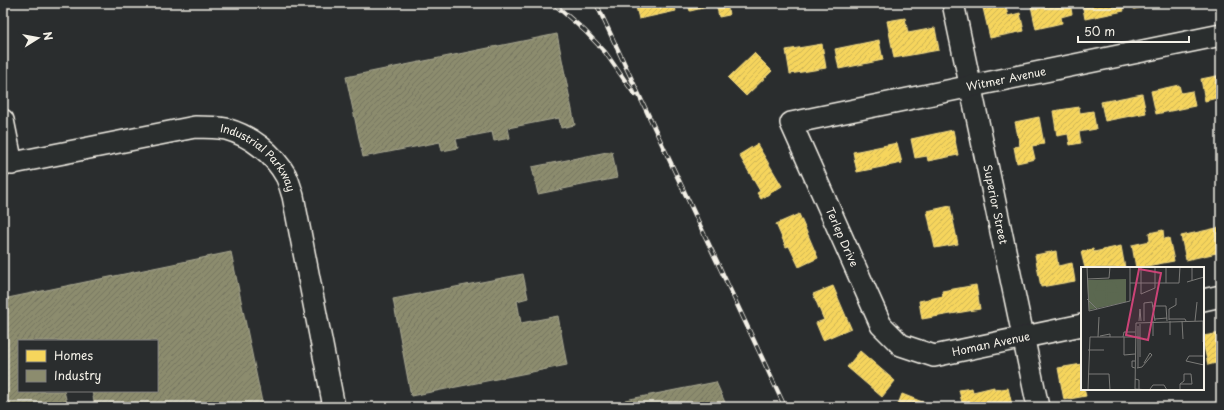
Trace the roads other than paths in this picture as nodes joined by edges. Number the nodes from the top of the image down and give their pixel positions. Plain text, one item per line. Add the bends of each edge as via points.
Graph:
1 (953, 3) edge
2 (1221, 35) edge
3 (970, 88) junction
4 (3, 120) edge
5 (791, 123) joint
6 (7, 165) edge
7 (1221, 296) edge
8 (1204, 300) edge
9 (1081, 324) edge
10 (1022, 337) junction
11 (901, 345) joint
12 (334, 407) edge
13 (1038, 407) edge

1 - 3 street, Superior Street
2 - 3 street, Witmer Avenue
3 - 5 street, Witmer Avenue
3 - 10 street, Superior Street
4 - 6 street
5 - 11 street, Terlep Drive via 881,325
6 - 12 street, Industrial Parkway via 195,127 225,129 252,140 279,165 293,196
7 - 8 street
9 - 10 street, Homan Avenue
10 - 11 street, Homan Avenue via 934,356
10 - 13 street, Superior Street

